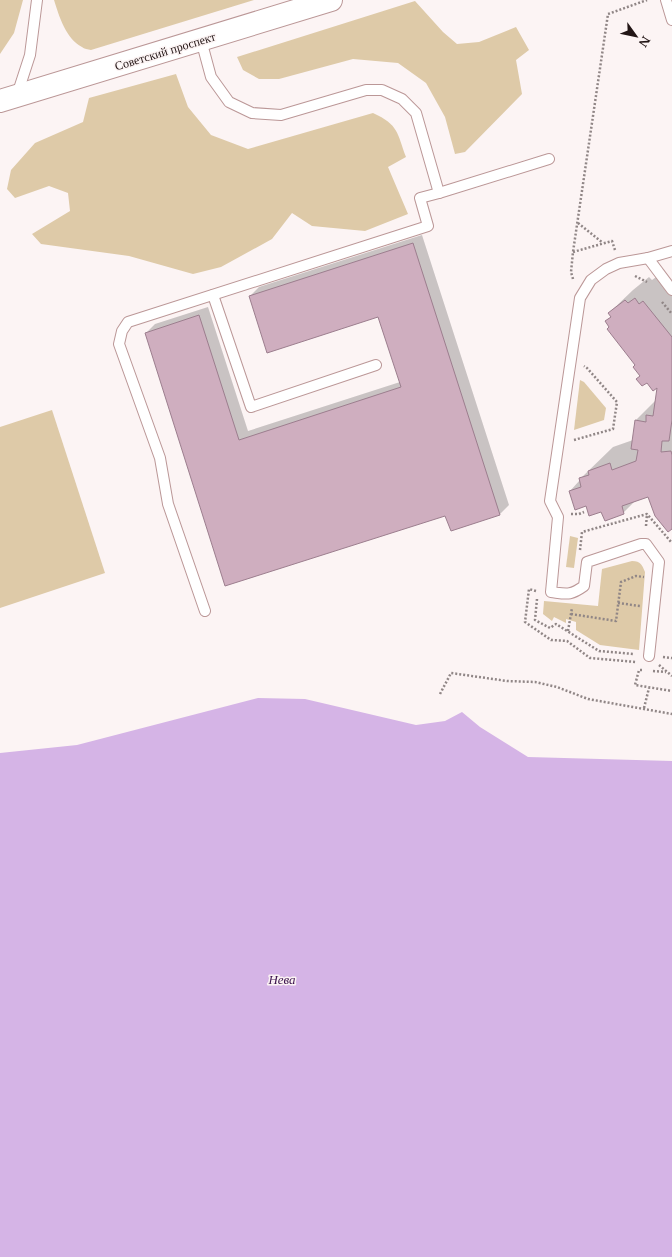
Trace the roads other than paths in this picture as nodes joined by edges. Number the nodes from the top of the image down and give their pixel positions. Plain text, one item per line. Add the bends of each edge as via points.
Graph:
1 (37, 0) edge
2 (331, 0) edge
3 (666, 0) edge
4 (672, 20) edge
5 (201, 40) junction
6 (8, 99) edge
7 (549, 159) dead end
8 (440, 193) junction
9 (672, 251) edge
10 (648, 258) junction
11 (672, 290) edge
12 (213, 295) junction
13 (376, 365) dead end
14 (205, 611) dead end
15 (651, 660) road end

1 - 6 lane via 30,55
2 - 5 main road, Советский проспект
3 - 4 lane
5 - 6 main road, Советский проспект
5 - 8 lane via 211,77 229,102 252,113 281,115 366,90 382,90 402,100 416,113
7 - 8 lane
8 - 12 lane via 420,198 428,226
9 - 10 lane
10 - 11 lane
10 - 15 lane via 619,263 606,269 592,280 580,298 550,501 558,516 551,592 576,592 584,586 587,562 641,544 646,544 659,562
12 - 13 lane via 251,407
12 - 14 lane via 128,322 122,331 119,344 160,458 168,504

